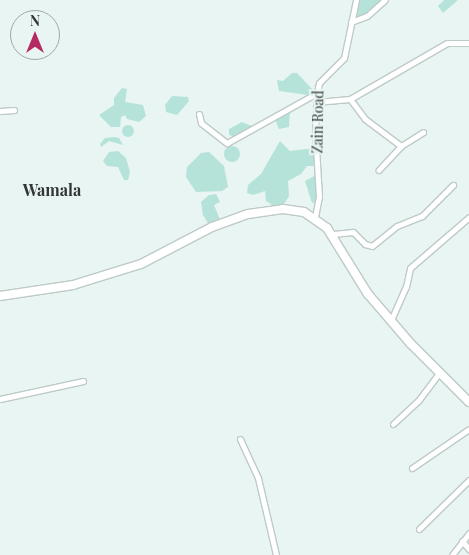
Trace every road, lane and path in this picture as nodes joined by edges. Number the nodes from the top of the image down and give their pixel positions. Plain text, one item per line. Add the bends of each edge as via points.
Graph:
1 (356, 0) edge
2 (385, 0) edge
3 (351, 22) junction
4 (469, 43) edge
5 (316, 92) junction
6 (350, 99) junction
7 (316, 102) junction
8 (14, 110) dead end
9 (0, 111) edge
10 (198, 114) dead end
11 (423, 132) dead end
12 (402, 146) junction
13 (379, 170) dead end
14 (453, 185) dead end
15 (315, 217) junction
16 (469, 217) edge
17 (333, 234) junction
18 (0, 296) edge
19 (391, 320) junction
20 (439, 373) junction
21 (83, 380) dead end
22 (0, 400) edge
23 (469, 402) edge
24 (393, 424) dead end
25 (469, 429) edge
26 (240, 439) dead end
27 (412, 468) dead end
28 (469, 480) edge
29 (419, 529) dead end
30 (469, 533) edge
31 (462, 541) junction
32 (469, 549) edge
33 (276, 555) edge
34 (452, 555) edge

1 - 3 street, Zain Road
2 - 3 street via 367,16
3 - 5 street, Zain Road via 344,58 319,84
4 - 6 street via 447,43
5 - 7 street, Zain Road
5 - 10 street via 227,142 202,124
6 - 7 street
6 - 12 street via 365,119
7 - 15 street, Zain Road via 320,197
8 - 9 street
11 - 12 street
12 - 13 street
14 - 17 street via 422,216 397,226 372,246 364,244 352,232
15 - 17 main road
15 - 18 main road via 283,209 248,214 212,227 141,264 73,285
16 - 19 street via 410,268 406,287
17 - 19 main road via 360,283
19 - 20 main road
20 - 23 main road
20 - 24 street via 423,396
21 - 22 street
25 - 27 street
26 - 33 street via 258,478
28 - 29 street
30 - 31 street
31 - 32 street
31 - 34 street

